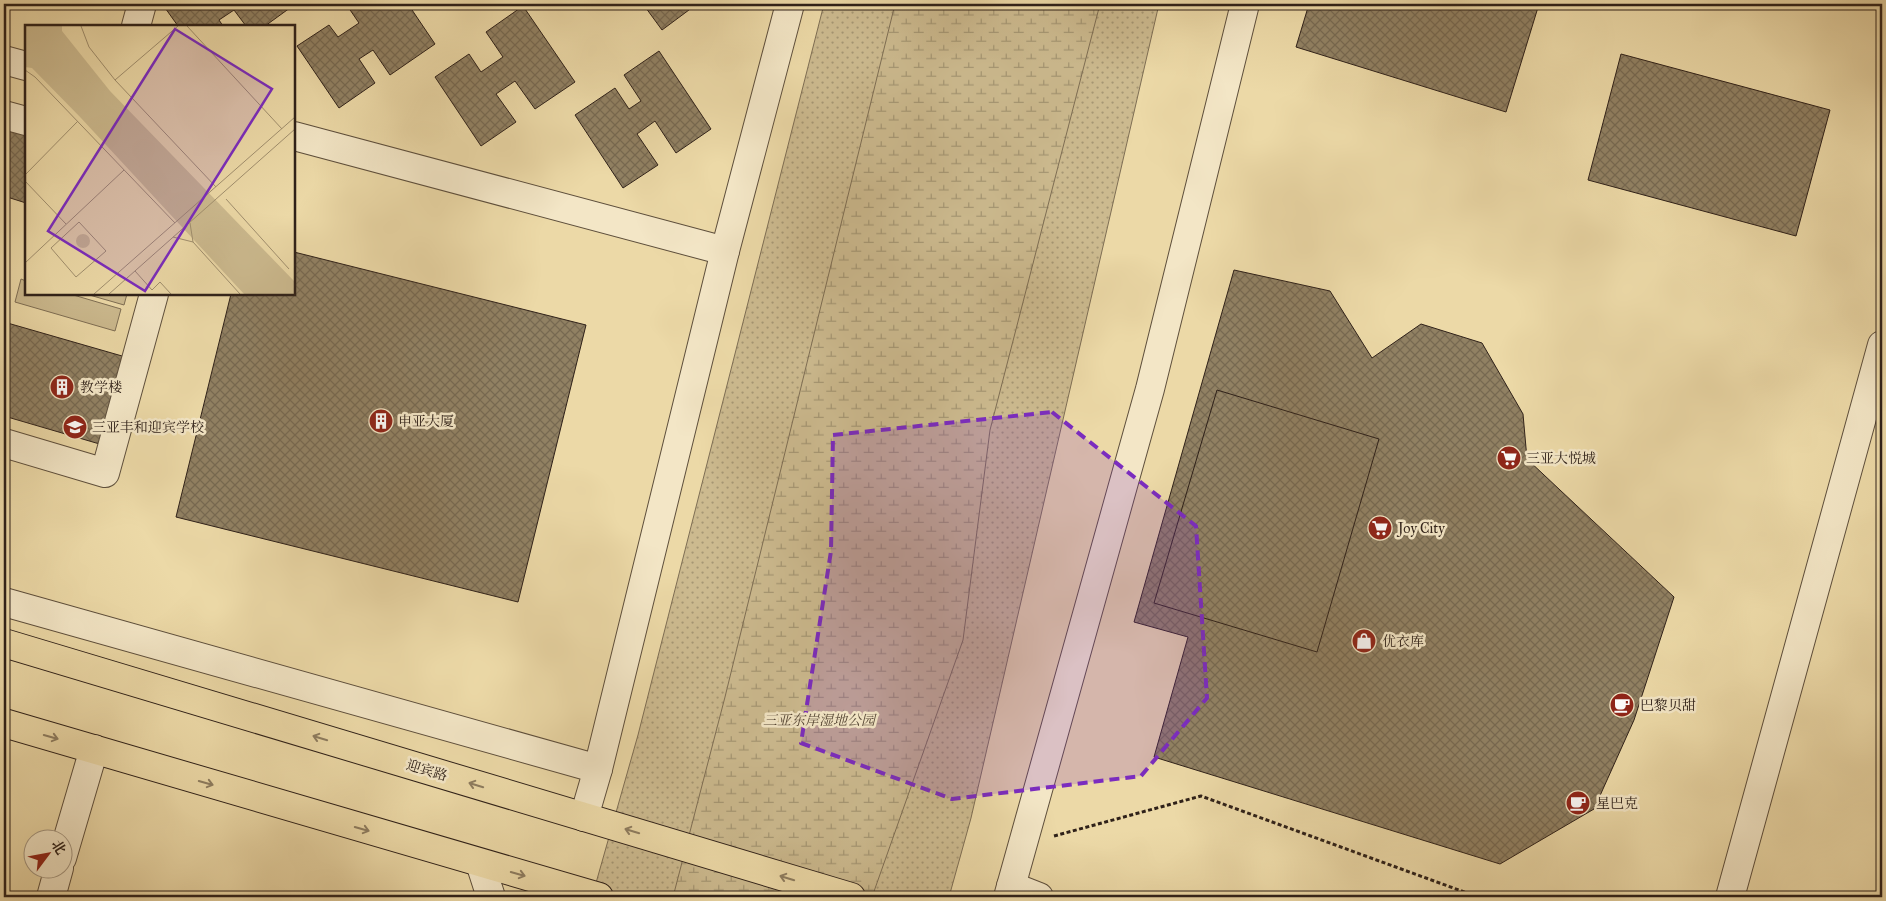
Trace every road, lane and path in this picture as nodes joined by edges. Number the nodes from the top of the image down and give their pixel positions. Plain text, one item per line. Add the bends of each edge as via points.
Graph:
1 (142, 4) edge
2 (790, 4) edge
3 (1245, 4) edge
4 (136, 25) edge
5 (4, 60) edge
6 (25, 66) edge
7 (4, 115) edge
8 (25, 121) edge
9 (295, 136) edge
10 (726, 251) junction
11 (154, 295) edge
12 (1882, 345) edge
13 (4, 443) edge
14 (4, 602) edge
15 (4, 644) edge
16 (4, 723) edge
17 (94, 749) junction
18 (598, 770) junction
19 (584, 817) junction
20 (71, 828) edge
21 (1022, 844) junction
22 (480, 863) junction
23 (56, 878) edge
24 (1010, 892) edge
25 (51, 897) edge
26 (491, 897) edge
27 (599, 897) edge
28 (850, 897) edge
29 (1039, 897) edge
30 (1478, 897) edge
31 (1730, 897) edge

1 - 4 street
2 - 10 street
3 - 21 street via 1150,389
5 - 6 street
7 - 8 street
9 - 10 street
10 - 18 street
11 - 13 street via 105,473
12 - 31 street
14 - 18 street
19 -> 15 highway, 迎宾路
16 -> 17 highway
17 - 20 street
17 -> 22 highway
18 - 19 street
28 -> 19 highway, 迎宾路
21 - 24 street
21 - 30 path via 1201,796
22 - 26 street
22 -> 27 highway
23 - 25 street
24 - 29 street

